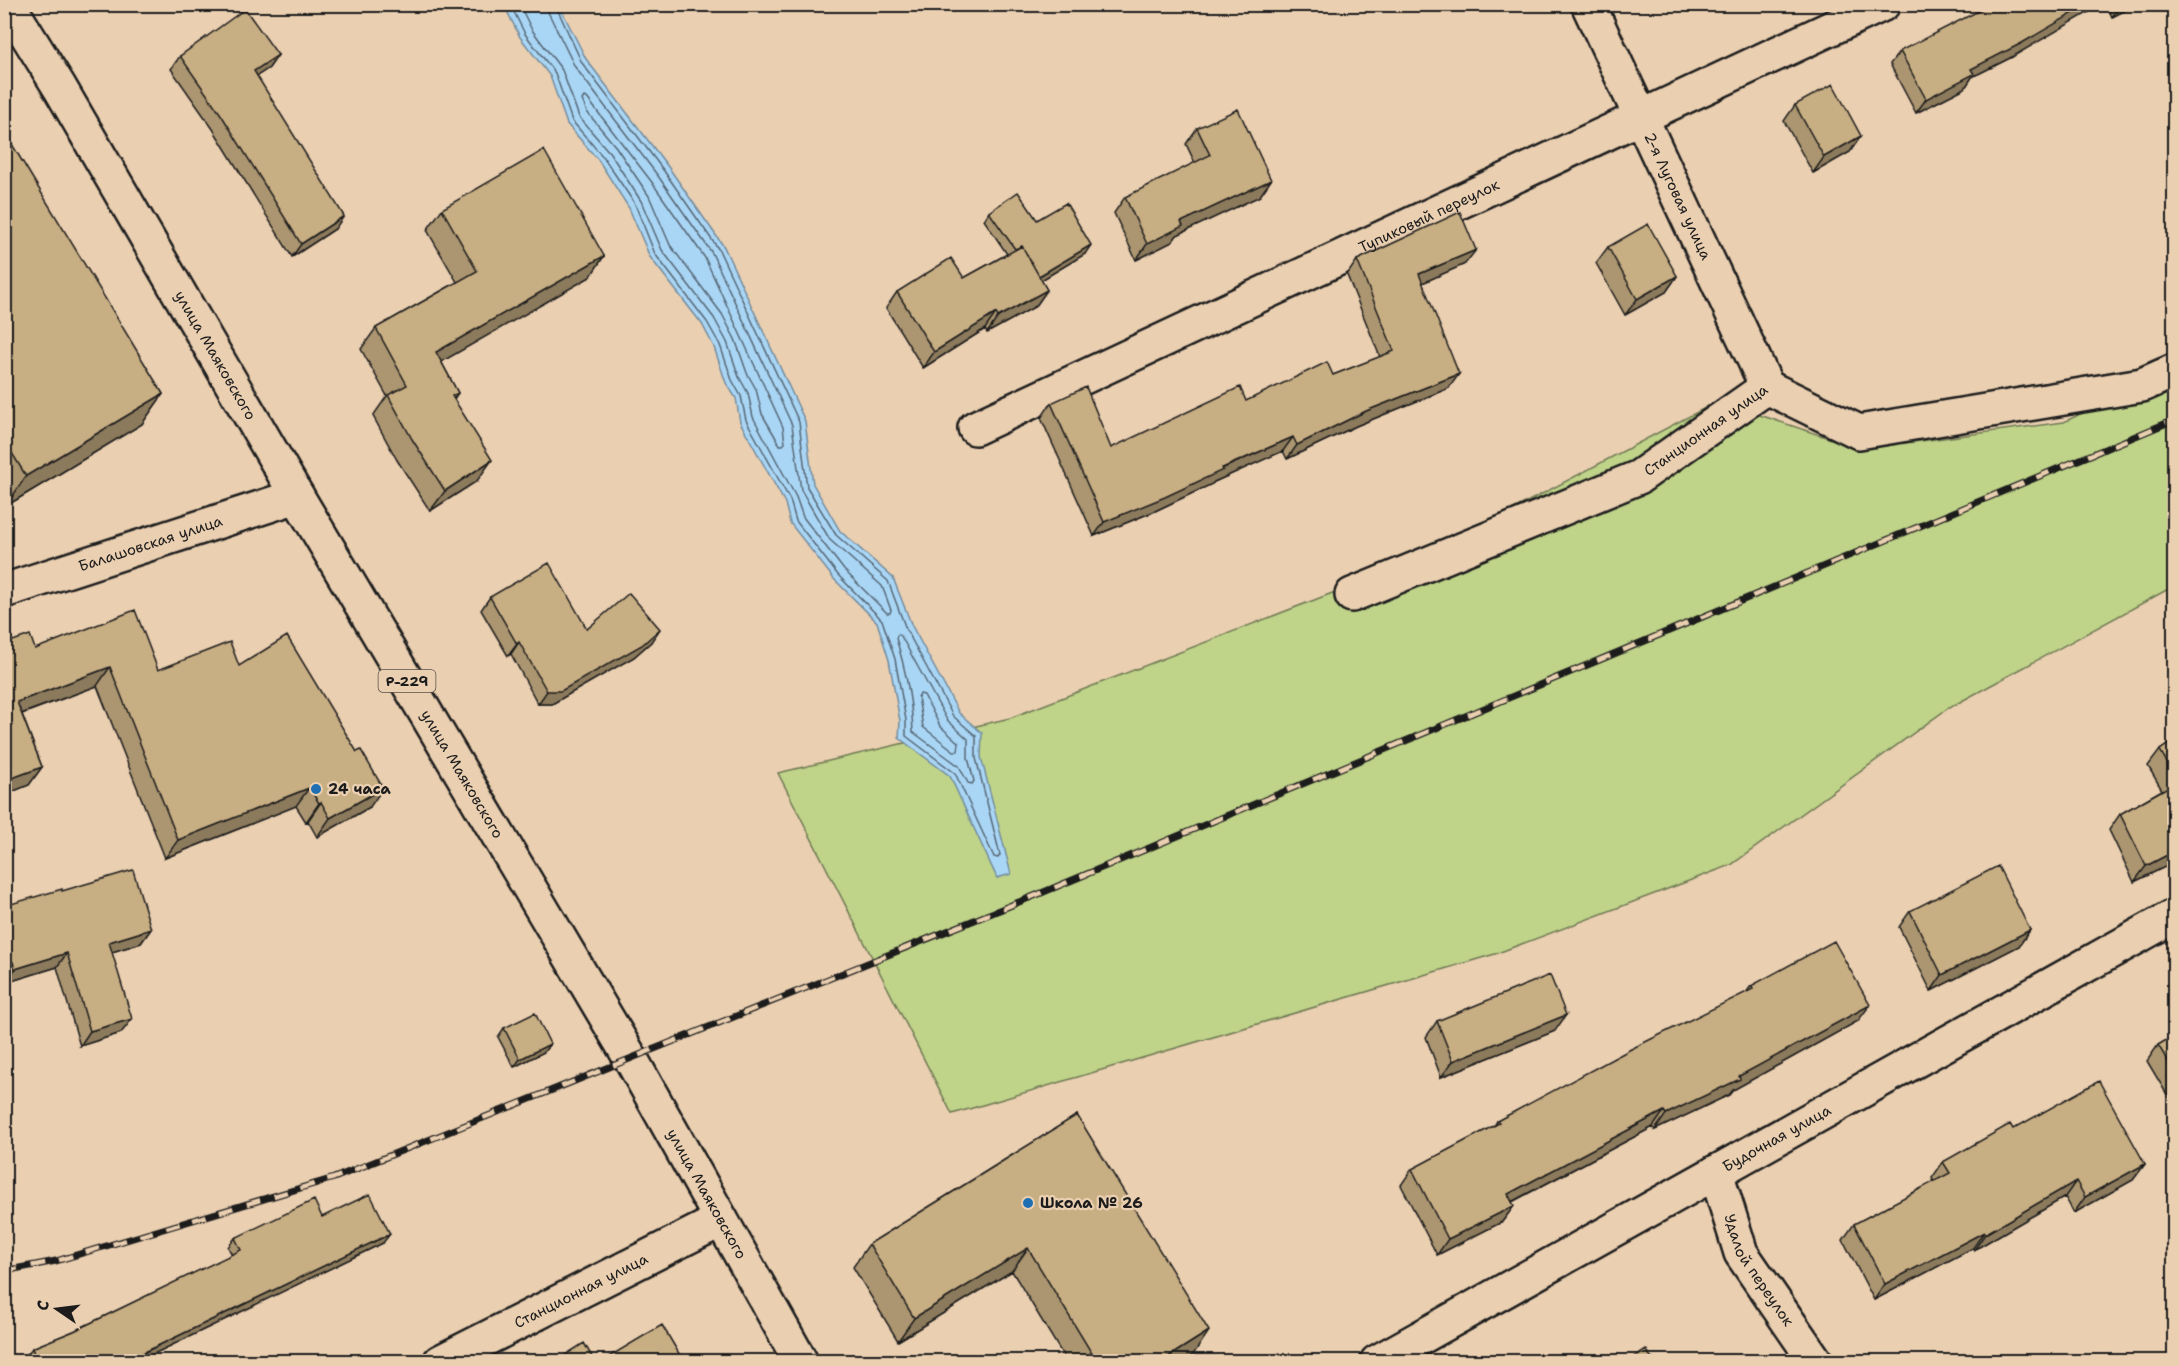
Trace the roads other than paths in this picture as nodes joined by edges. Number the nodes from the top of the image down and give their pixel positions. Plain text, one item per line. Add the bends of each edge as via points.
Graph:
1 (8, 4) edge
2 (1588, 4) edge
3 (1883, 4) edge
4 (1642, 118) junction
5 (2175, 371) edge
6 (1767, 387) junction
7 (975, 428) dead end
8 (297, 496) junction
9 (4, 591) edge
10 (1352, 595) dead end
11 (2175, 916) edge
12 (1716, 1172) junction
13 (721, 1220) junction
14 (440, 1362) edge
15 (801, 1362) edge
16 (1377, 1362) edge
17 (1816, 1362) edge

1 - 8 street, улица Маяковского / Р-229
2 - 4 street, 2-я Луговая улица
3 - 4 street, Тупиковый переулок
4 - 6 street, 2-я Луговая улица
4 - 7 street, Тупиковый переулок
5 - 6 street, Станционная улица via 2142,385 1859,432
6 - 10 street, Станционная улица via 1639,477
8 - 9 street, Балашовская улица
8 - 13 street, улица Маяковского / Р-229 via 631,1059
11 - 12 street, Будочная улица
12 - 16 street, Будочная улица
12 - 17 street, Удалой переулок via 1741,1253
13 - 14 street, Станционная улица
13 - 15 street, улица Маяковского / Р-229

